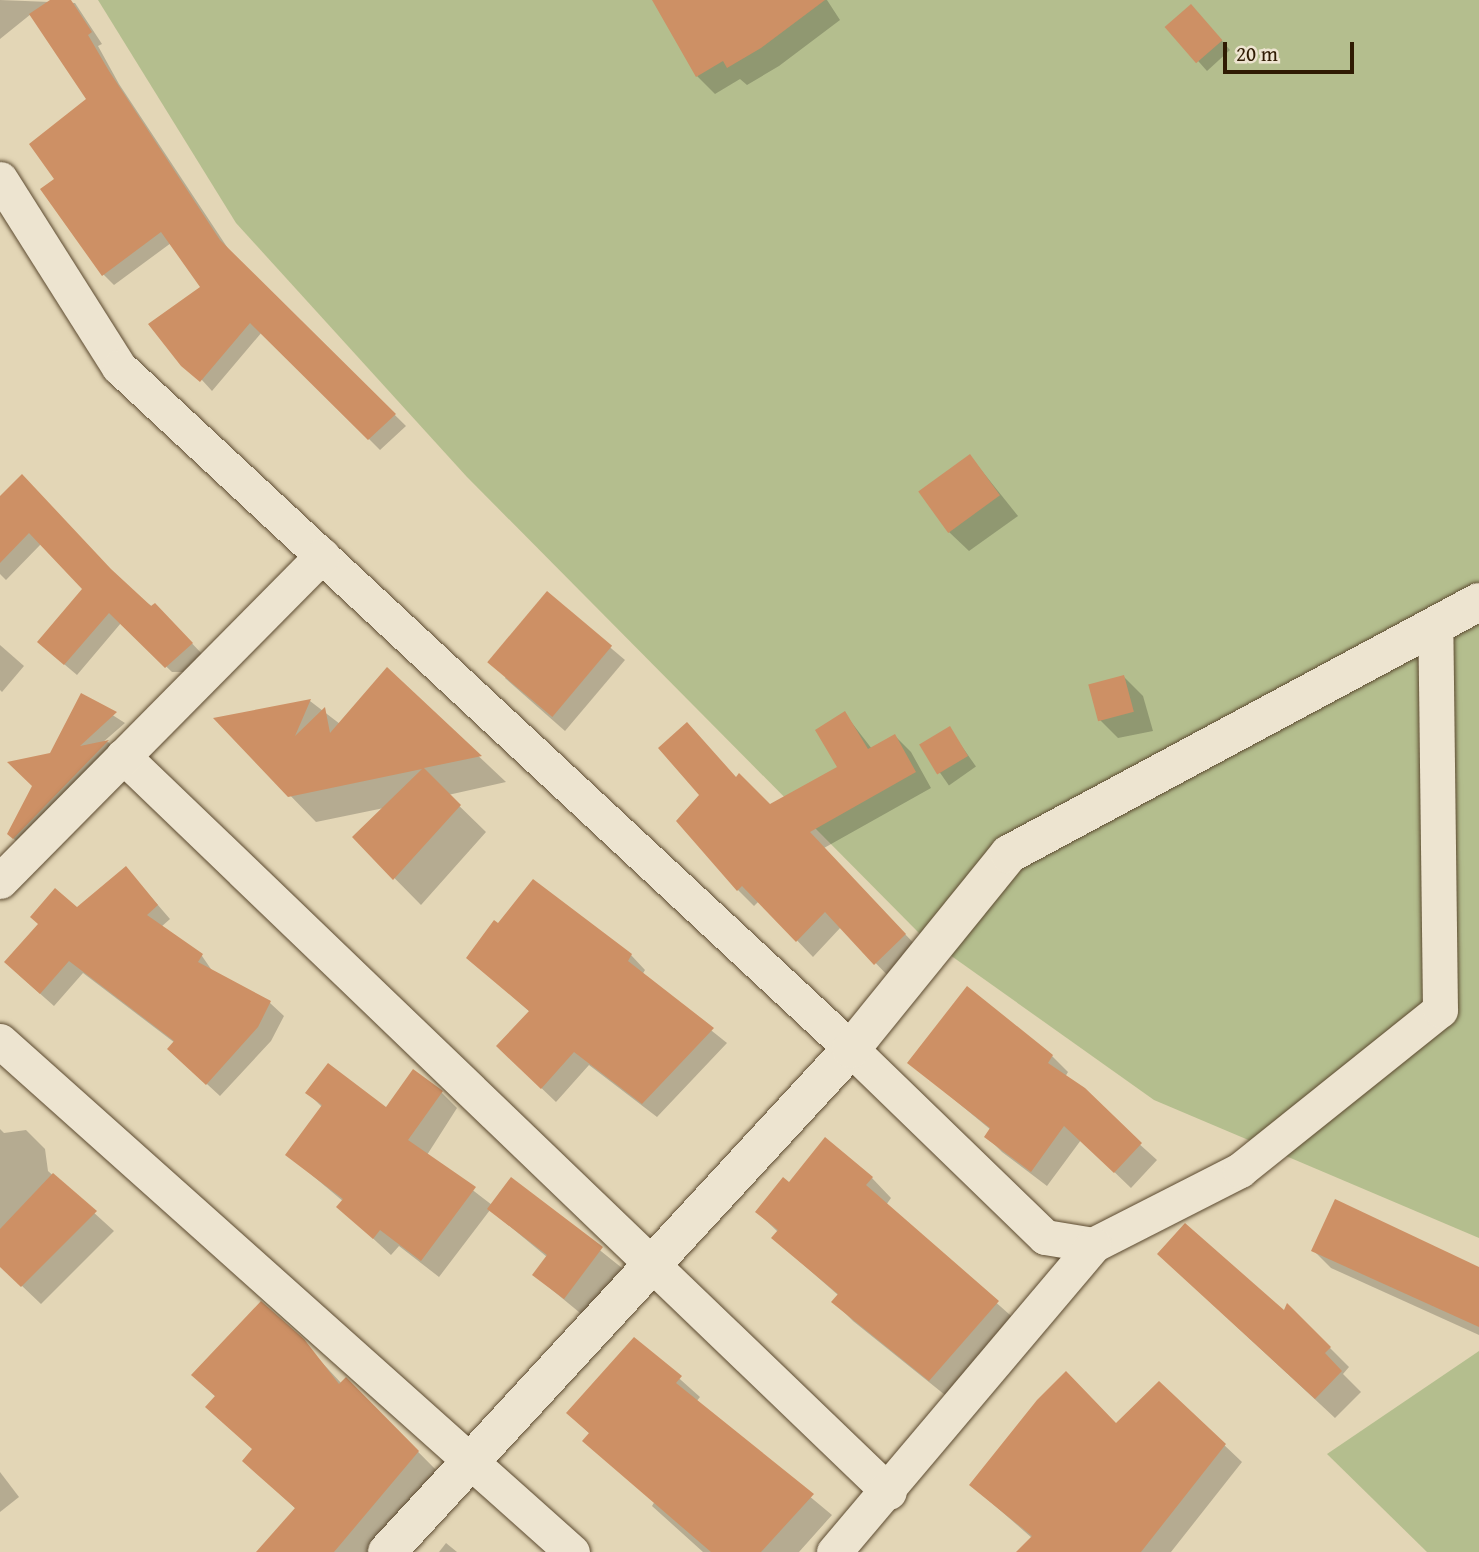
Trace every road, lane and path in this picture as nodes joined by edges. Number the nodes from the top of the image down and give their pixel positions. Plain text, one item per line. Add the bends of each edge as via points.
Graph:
1 (0, 179) edge
2 (322, 556) junction
3 (1479, 602) edge
4 (1435, 626) junction
5 (123, 756) junction
6 (0, 881) edge
7 (0, 1041) edge
8 (851, 1049) junction
9 (1093, 1245) junction
10 (654, 1265) junction
11 (472, 1463) junction
12 (889, 1492) junction
13 (387, 1552) edge
14 (572, 1552) edge
15 (834, 1552) edge

1 - 2 street via 119,367
2 - 5 street
2 - 8 street
3 - 4 street
4 - 8 street via 1009,854
4 - 9 street via 1440,1010 1240,1170
5 - 6 street
5 - 10 street
7 - 11 street
8 - 9 street via 1045,1237
8 - 10 street
9 - 12 street
10 - 11 street
10 - 12 street
11 - 13 street
11 - 14 street
12 - 15 street

